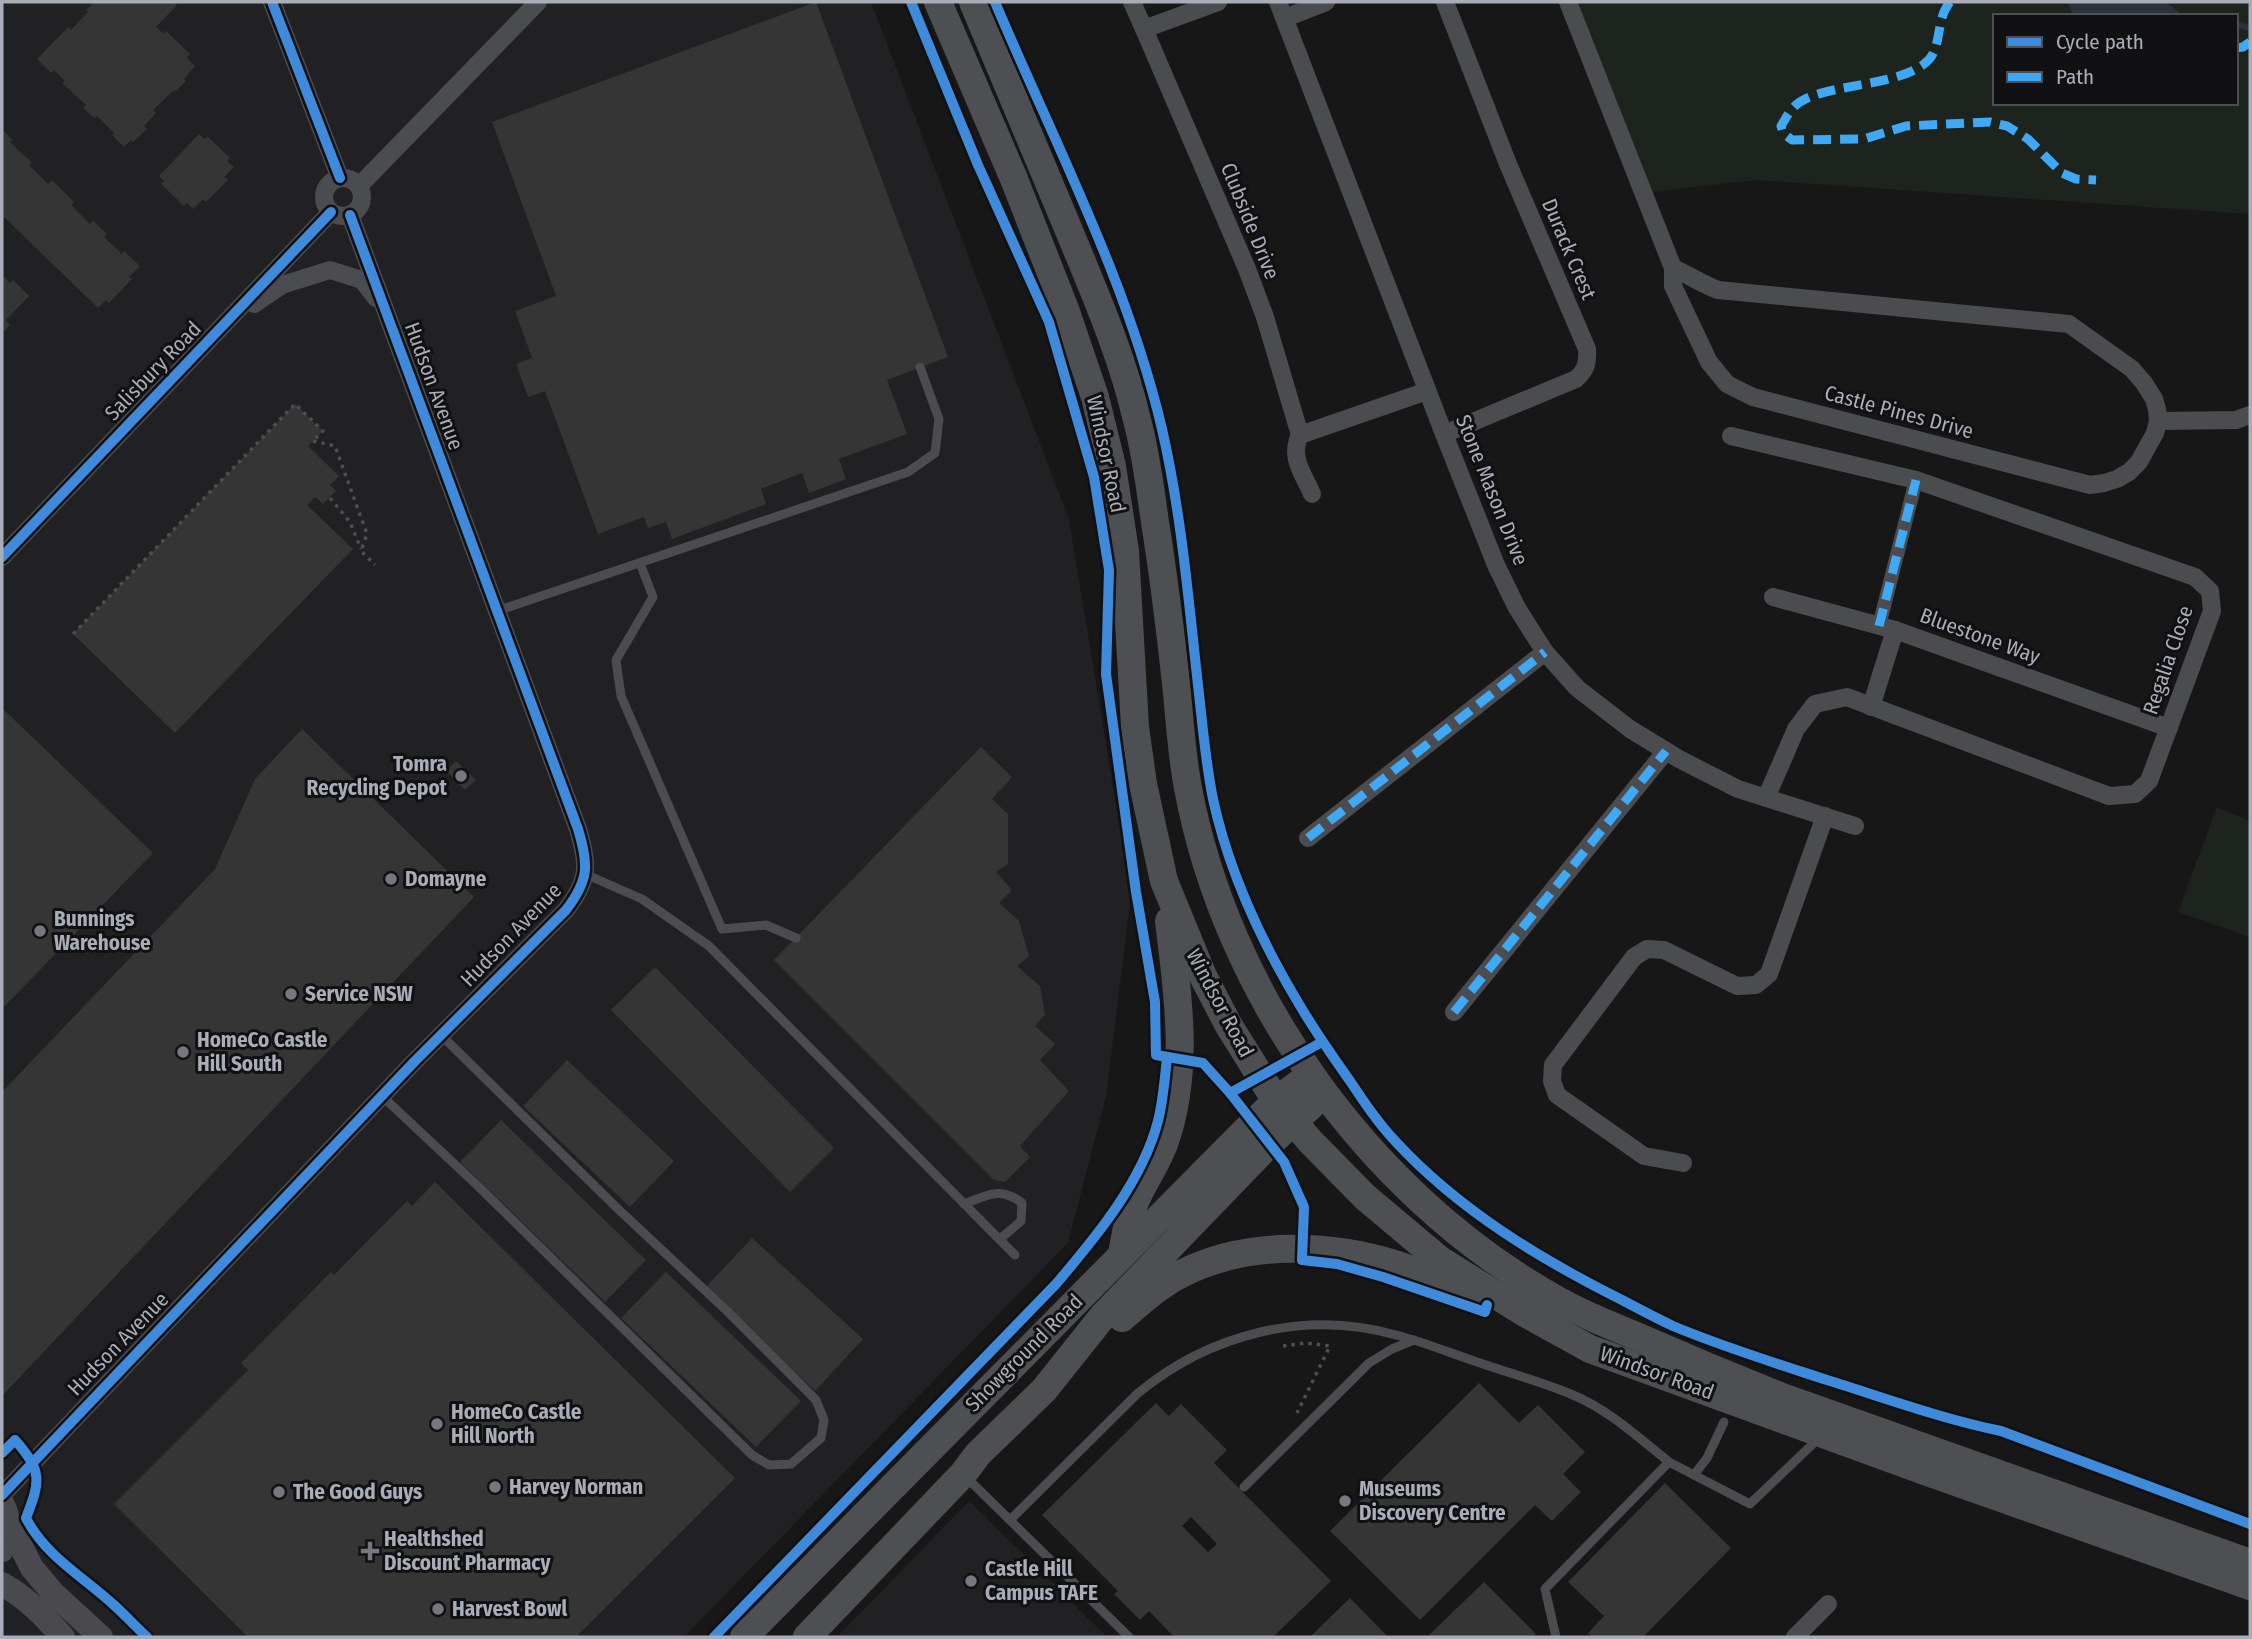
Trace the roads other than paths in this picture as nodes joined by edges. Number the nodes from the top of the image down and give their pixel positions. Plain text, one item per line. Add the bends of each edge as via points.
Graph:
1 (272, 2) edge
2 (538, 2) edge
3 (938, 2) edge
4 (973, 2) edge
5 (1132, 2) edge
6 (1218, 2) edge
7 (1326, 2) edge
8 (1445, 2) edge
9 (1568, 2) edge
10 (1282, 10) edge
11 (1144, 29) junction
12 (340, 178) junction
13 (359, 186) junction
14 (331, 212) junction
15 (350, 215) junction
16 (1673, 268) junction
17 (384, 308) junction
18 (226, 322) junction
19 (920, 368) dead end
20 (1427, 391) junction
21 (2250, 415) edge
22 (2158, 421) junction
23 (1444, 434) junction
24 (1300, 435) junction
25 (1731, 436) dead end
26 (1916, 480) junction
27 (1312, 494) dead end
28 (2, 556) edge
29 (640, 562) junction
30 (1773, 597) dead end
31 (497, 611) junction
32 (1887, 628) junction
33 (1545, 652) junction
34 (1871, 707) junction
35 (2169, 728) junction
36 (1666, 751) junction
37 (1766, 798) junction
38 (1825, 816) junction
39 (1855, 826) dead end
40 (1308, 838) dead end
41 (585, 874) junction
42 (1164, 881) junction
43 (796, 938) dead end
44 (1454, 1012) dead end
45 (441, 1035) junction
46 (1317, 1085) junction
47 (382, 1096) junction
48 (1285, 1112) junction
49 (1682, 1163) dead end
50 (964, 1204) junction
51 (1000, 1239) junction
52 (1122, 1254) junction
53 (1016, 1255) dead end
54 (1414, 1340) junction
55 (1590, 1349) junction
56 (1044, 1390) junction
57 (1724, 1422) dead end
58 (1823, 1434) junction
59 (1669, 1462) junction
60 (963, 1474) junction
61 (1694, 1475) junction
62 (1244, 1487) dead end
63 (2, 1494) edge
64 (5, 1513) edge
65 (1010, 1520) junction
66 (2, 1550) edge
67 (2250, 1563) edge
68 (2, 1584) edge
69 (2250, 1586) edge
70 (1828, 1604) dead end
71 (63, 1637) edge
72 (101, 1637) edge
73 (744, 1637) edge
74 (807, 1637) edge
75 (1129, 1637) edge
76 (1556, 1637) edge
77 (1795, 1637) edge

1 - 12 street
2 - 13 street
3 - 42 main road, Windsor Road via 1014,179 1095,397 1125,551 1135,727
4 - 46 main road, Windsor Road via 1103,310 1137,418 1160,553 1188,788 1216,894 1271,1012
5 - 11 street, Clubside Drive
6 - 11 street
7 - 10 street
8 - 23 street, Durack Crest via 1587,349 1588,363 1576,379
9 - 16 street, Castle Pines Drive
10 - 20 street, Stone Mason Drive
11 - 24 street, Clubside Drive via 1247,269
12 - 13 street
12 - 14 street via 328,184 323,196
13 - 15 street via 361,203
14 - 15 street
14 - 18 street, Salisbury Road
15 - 17 street, Hudson Avenue
16 - 22 street via 1718,290 2069,324 2138,376 2154,399
16 - 22 street, Castle Pines Drive via 1673,286 1709,362 1727,384 1753,397 2090,485 2129,472 2139,462
17 - 18 street via 362,281 330,270 282,285
17 - 31 street, Hudson Avenue
18 - 28 street, Salisbury Road
19 - 29 lane via 939,419 935,453 908,472
20 - 23 street, Stone Mason Drive
20 - 24 street
21 - 22 street via 2236,420
23 - 33 street, Stone Mason Drive via 1496,565
24 - 27 street, Clubside Drive via 1294,447
25 - 26 street, Regalia Close
26 - 32 street
26 - 35 street, Regalia Close via 2196,578 2210,591 2212,611
29 - 31 lane
29 - 43 lane via 653,597 616,660 621,696 722,929 766,925
30 - 32 street, Bluestone Way
31 - 41 street, Hudson Avenue via 585,850
32 - 34 street
32 - 35 street, Bluestone Way
33 - 36 street, Stone Mason Drive via 1577,688
33 - 40 street
34 - 35 street, Regalia Close via 2109,796 2135,794 2149,781
34 - 37 street, Regalia Close via 1847,697 1815,704 1796,729
36 - 37 street, Stone Mason Drive via 1738,789
36 - 44 street
37 - 38 street, Stone Mason Drive
38 - 39 street, Stone Mason Drive
38 - 49 street via 1769,974 1756,985 1737,986 1664,950 1647,949 1634,957 1553,1065 1557,1095 1644,1156
41 - 45 street, Hudson Avenue via 566,910
41 - 50 lane via 642,899 709,946
42 - 48 main road, Windsor Road via 1228,1026
42 - 52 main road via 1181,1021 1181,1060 1164,1144 1132,1208
45 - 47 street, Hudson Avenue
45 - 47 lane via 816,1400 824,1420 821,1438 791,1464 769,1465 752,1455
46 - 48 main road, Showground Road
46 - 67 main road, Windsor Road via 1429,1206 1505,1267 1569,1306 1785,1398
47 - 63 street, Hudson Avenue
48 - 52 main road, Showground Road
48 - 55 main road, Windsor Road via 1365,1197 1440,1260
48 - 56 main road, Showground Road via 1269,1144 1103,1316
50 - 51 lane
50 - 51 lane via 996,1193 1011,1194 1022,1203 1021,1221
51 - 53 lane
52 - 73 main road, Showground Road
54 - 59 lane via 1574,1396 1616,1420
54 - 62 lane via 1369,1363
54 - 65 lane via 1320,1323 1250,1333 1201,1353 1137,1394
55 - 56 main road via 1400,1266 1356,1255 1266,1250 1242,1253 1181,1274 1117,1322
55 - 58 main road, Windsor Road
56 - 60 main road, Showground Road
57 - 61 lane
58 - 61 lane via 1750,1504
58 - 69 main road, Windsor Road
59 - 61 lane
59 - 76 lane via 1545,1589
60 - 65 lane
60 - 74 main road, Showground Road
64 - 66 main road via 8,1537
64 - 72 main road via 32,1568
65 - 75 lane
68 - 71 main road via 38,1608
70 - 77 street

